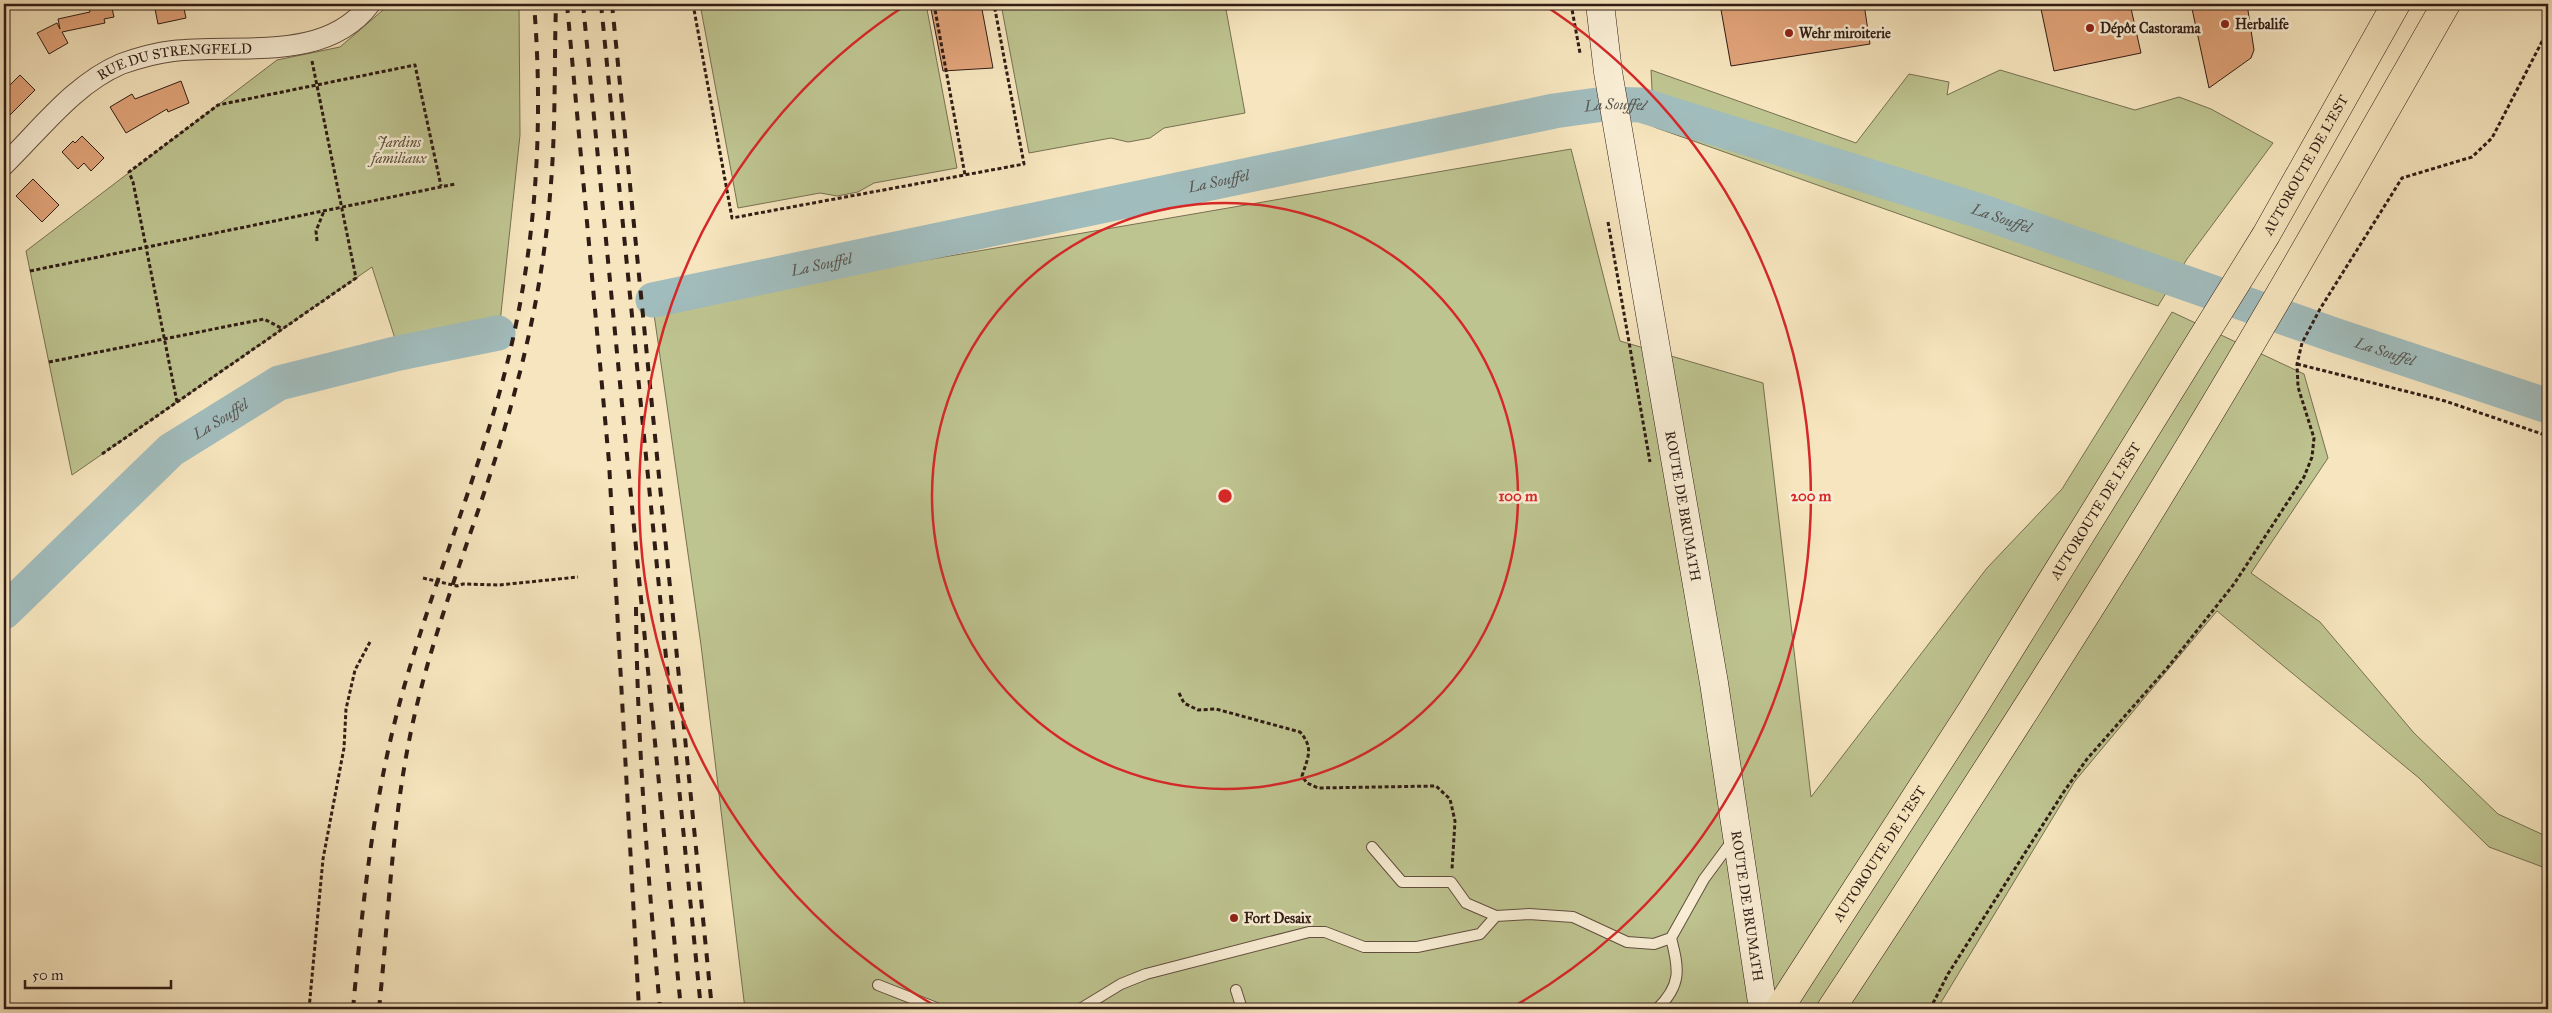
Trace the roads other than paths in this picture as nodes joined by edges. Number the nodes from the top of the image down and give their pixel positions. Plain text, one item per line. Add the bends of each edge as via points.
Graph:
1 (370, 4) edge
2 (1600, 4) edge
3 (2396, 4) edge
4 (2446, 4) edge
5 (4, 165) edge
6 (1736, 836) junction
7 (1372, 847) dead end
8 (1496, 916) junction
9 (1671, 938) junction
10 (878, 985) dead end
11 (1236, 990) dead end
12 (939, 1009) edge
13 (1080, 1009) edge
14 (1242, 1009) edge
15 (1657, 1009) edge
16 (1763, 1009) edge
17 (1780, 1009) edge
18 (1831, 1009) edge

1 - 5 street, RUE DU STRENGFELD via 337,30 308,43 283,47 174,51 122,64 76,92
2 - 6 main road, ROUTE DE BRUMATH via 1608,72 1710,664
3 - 17 highway, AUTOROUTE DE L’EST via 2266,235 1972,710
4 - 18 highway via 2306,250 2166,485
6 - 9 lane via 1704,879
6 - 16 main road, ROUTE DE BRUMATH
7 - 8 lane via 1402,882 1451,882 1466,903
8 - 9 lane via 1529,914 1573,918 1627,942 1654,944
8 - 13 lane via 1480,934 1417,946 1364,947 1325,932 1309,932 1146,974
9 - 15 lane via 1679,967 1676,983
10 - 12 lane
11 - 14 lane

